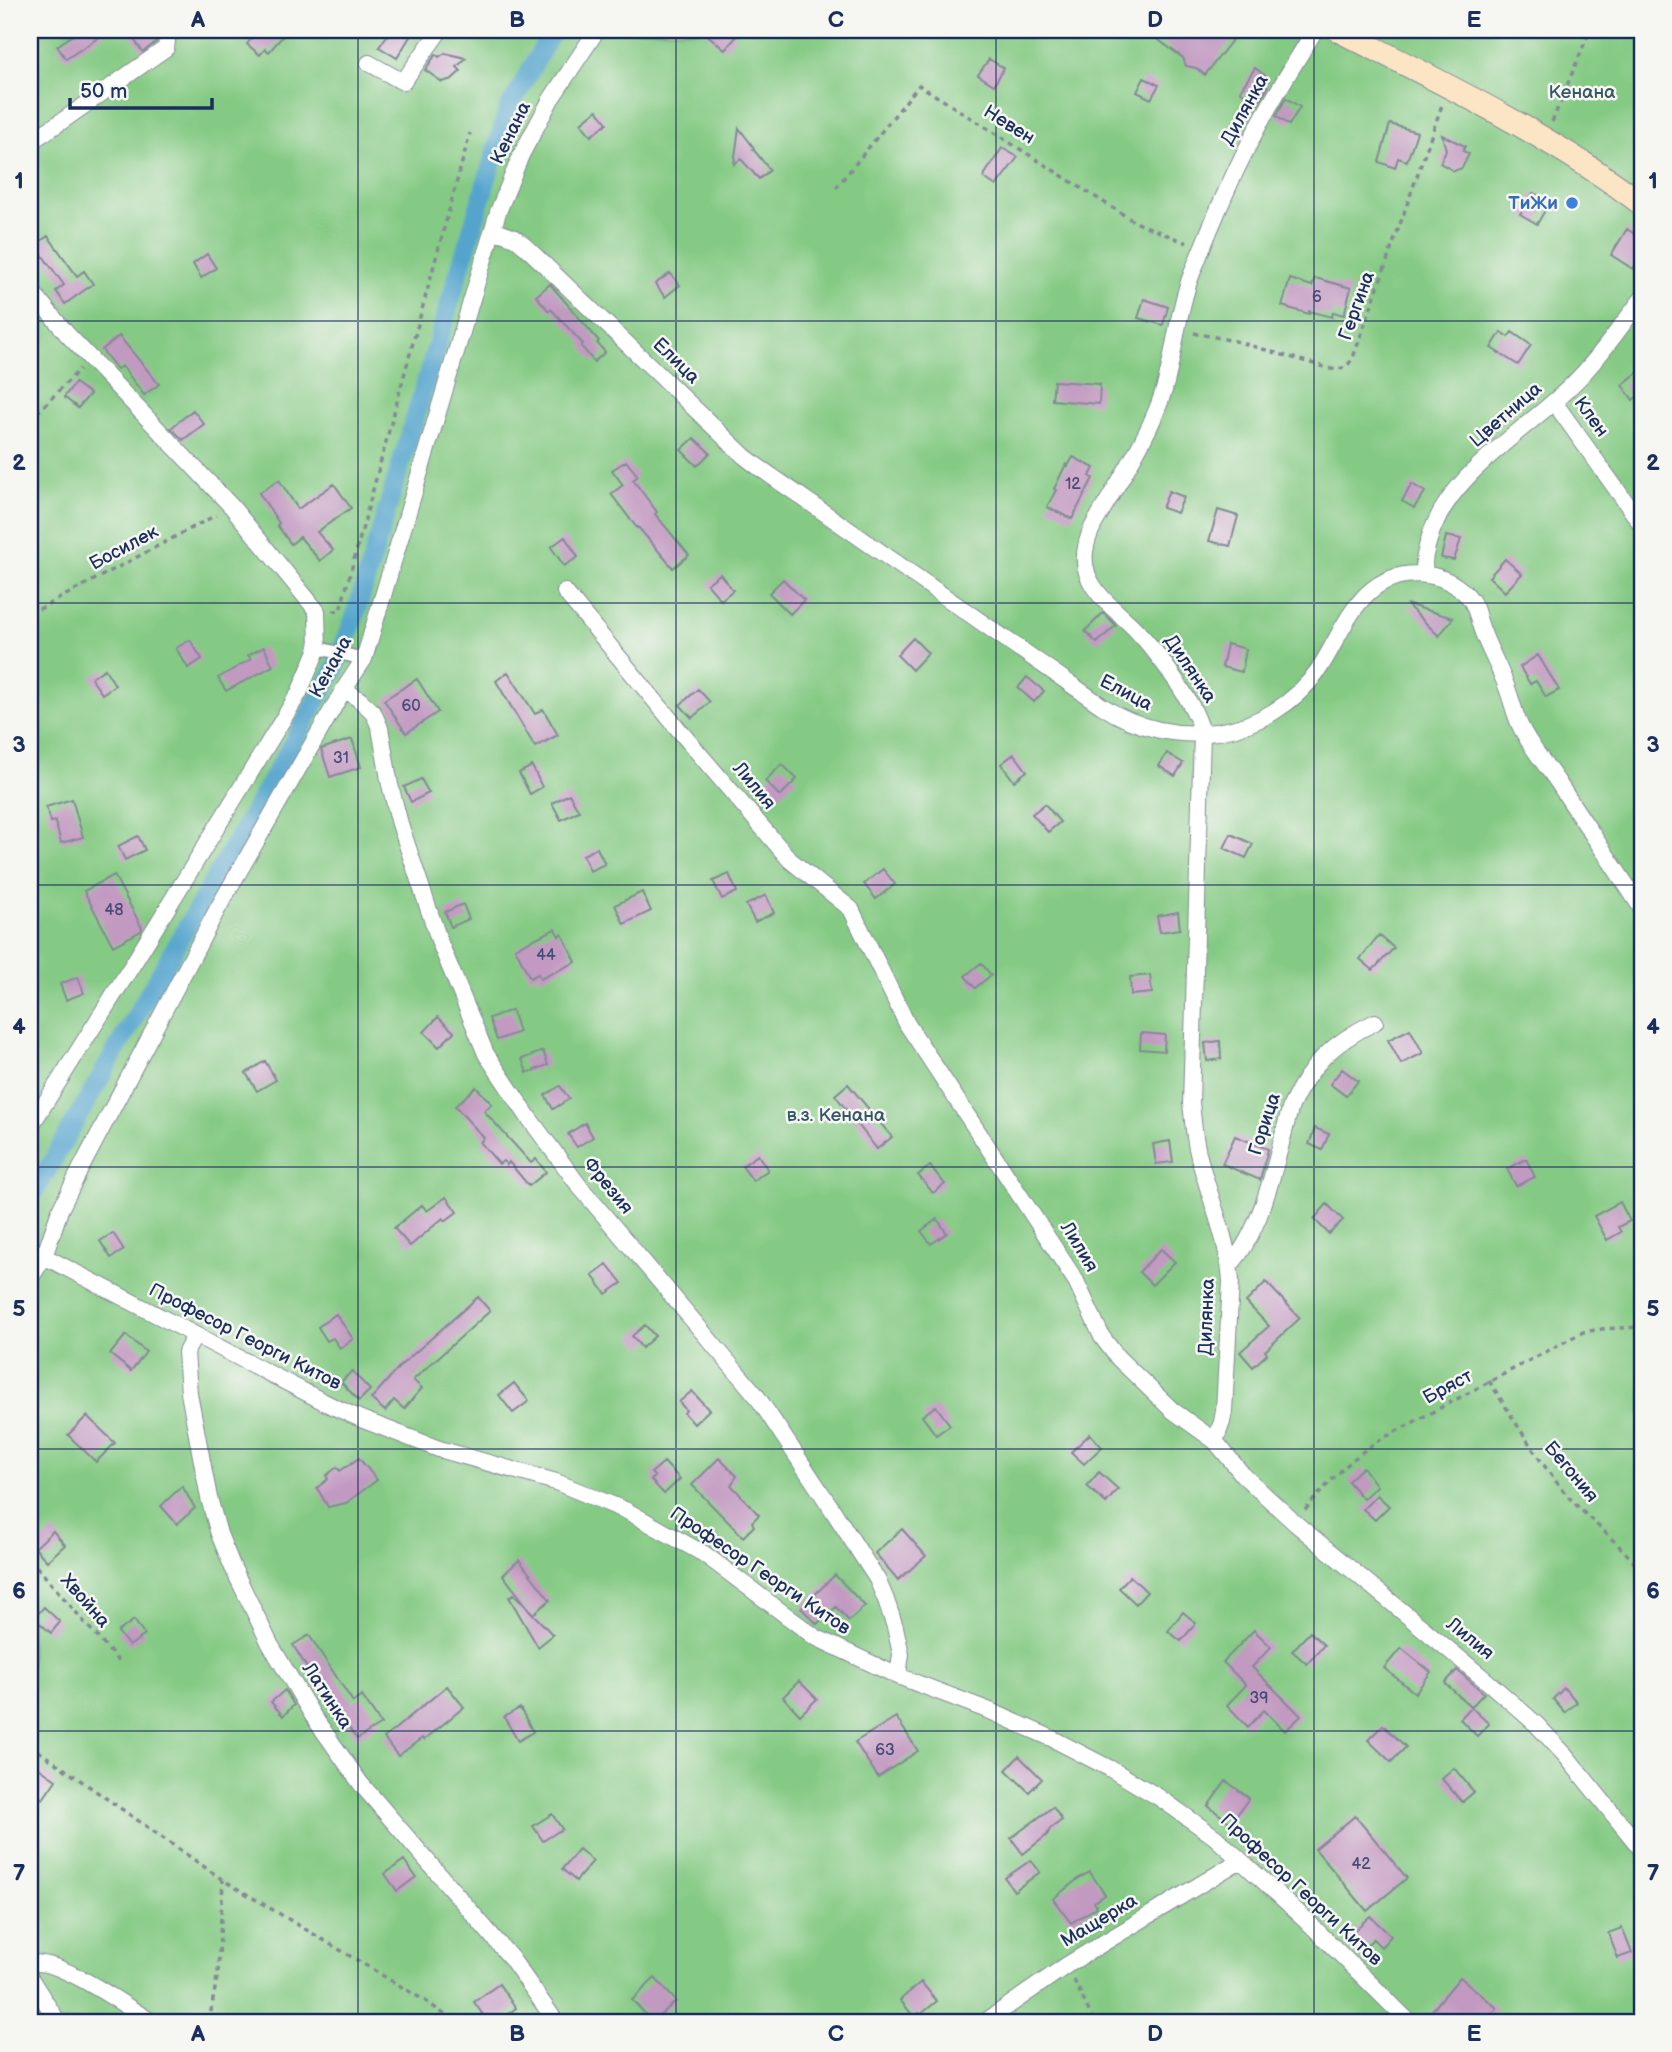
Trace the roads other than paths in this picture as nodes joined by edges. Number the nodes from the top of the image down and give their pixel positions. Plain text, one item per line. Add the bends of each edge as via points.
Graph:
1 (164, 30) edge
2 (440, 30) edge
3 (597, 30) edge
4 (1315, 30) edge
5 (1338, 30) edge
6 (369, 63) dead end
7 (30, 142) edge
8 (1642, 204) edge
9 (493, 230) junction
10 (30, 289) edge
11 (1642, 299) edge
12 (1554, 402) junction
13 (1642, 525) edge
14 (1426, 575) junction
15 (565, 592) dead end
16 (318, 648) junction
17 (364, 659) junction
18 (344, 689) junction
19 (1202, 734) junction
20 (1642, 909) edge
21 (1375, 1023) dead end
22 (30, 1127) edge
23 (39, 1254) edge
24 (1230, 1265) junction
25 (30, 1279) edge
26 (195, 1335) junction
27 (1215, 1441) junction
28 (898, 1676) junction
29 (1642, 1850) edge
30 (1240, 1861) junction
31 (30, 1964) edge
32 (30, 1978) edge
33 (58, 2022) edge
34 (152, 2022) edge
35 (556, 2022) edge
36 (985, 2022) edge
37 (1409, 2022) edge

1 - 7 street via 166,48
2 - 6 street via 403,82
3 - 9 street, Кенана via 533,132
4 - 19 street, Дилянка via 1247,147 1186,290 1160,402 1088,536 1084,553 1089,579 1146,641 1191,704
5 - 8 main road via 1544,140
9 - 17 street, Кенана
9 - 19 street, Елица via 527,248 757,466 1116,716 1160,732
10 - 16 street, Кенана via 232,507 317,611
11 - 12 street, Цветница via 1580,377
12 - 13 street, Клен
12 - 14 street, Цветница via 1451,494 1429,536 1423,566
14 - 19 street, Елица via 1395,577 1367,594 1318,670 1284,704 1240,727
14 - 20 street, Елица via 1448,582 1471,598 1523,732
15 - 27 street, Лилия via 790,860 851,909 906,1024 1076,1281 1102,1337 1137,1378
16 - 17 street
16 - 22 street, Кенана via 299,693
17 - 18 street, Кенана
18 - 23 street, Кенана via 218,908
18 - 28 street, Фрезия via 373,712 380,727 400,824 440,943 486,1054 580,1186 756,1395 828,1503 886,1600 901,1654
19 - 24 street, Дилянка via 1191,1103 1197,1150
21 - 24 street, Горица via 1330,1049 1298,1090 1255,1226
23 - 25 street, Кенана
23 - 26 street, Професор Георги Китов
24 - 27 street, Дилянка via 1224,1410
26 - 28 street, Професор Георги Китов via 361,1419 439,1448 556,1482 627,1511 704,1554 815,1637
26 - 35 street, Латинка via 186,1352 189,1392 209,1498 223,1545 270,1644 361,1784 511,1958
27 - 29 street, Лилия via 1243,1475 1295,1523 1536,1724
28 - 30 street, Професор Георги Китов via 1051,1738 1109,1768 1215,1836
30 - 36 street, Мащерка via 1067,1965
30 - 37 street, Професор Георги Китов
31 - 34 street via 38,1961 64,1969
32 - 33 street

